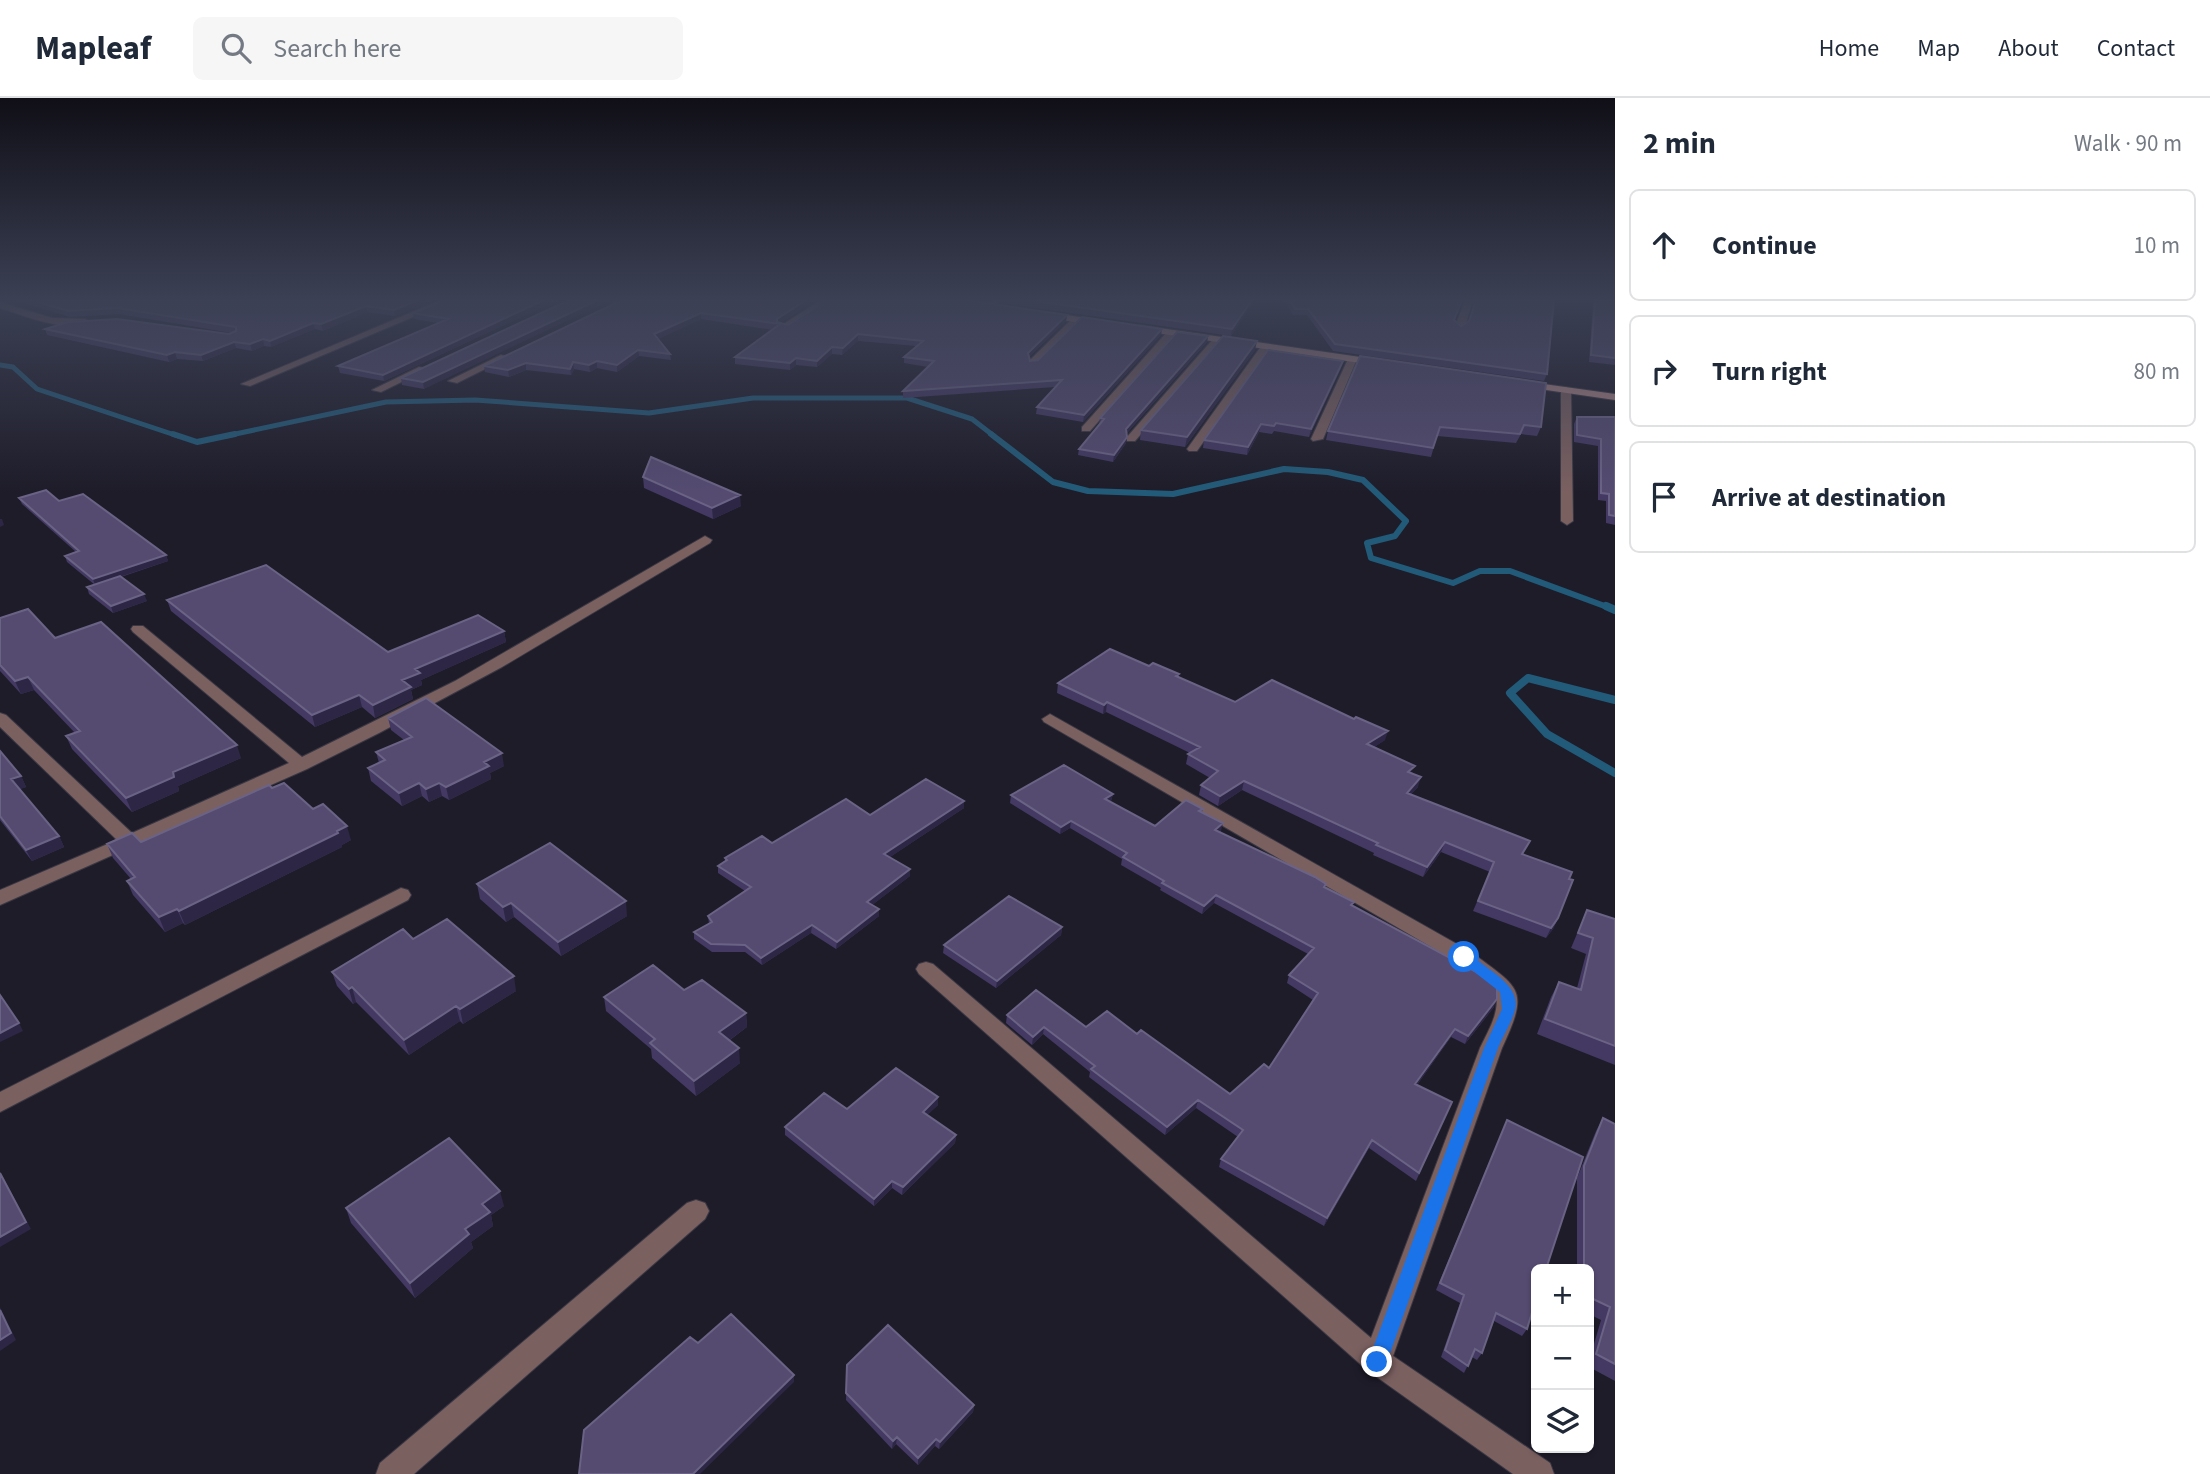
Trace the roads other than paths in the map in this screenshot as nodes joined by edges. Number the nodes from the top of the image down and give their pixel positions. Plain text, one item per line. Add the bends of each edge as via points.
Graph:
1 (294, 364) edge
2 (433, 364) edge
3 (489, 364) edge
4 (1143, 364) edge
5 (1196, 364) edge
6 (1253, 364) edge
7 (1350, 364) edge
8 (1387, 364) edge
9 (1392, 365) edge
10 (453, 381) edge
11 (1512, 382) edge
12 (246, 384) dead end
13 (377, 390) dead end
14 (1566, 390) junction
15 (1615, 397) edge
16 (1086, 429) dead end
17 (1131, 439) dead end
18 (1317, 439) dead end
19 (1194, 449) dead end
20 (1567, 521) dead end
21 (705, 540) dead end
22 (138, 629) dead end
23 (0, 718) edge
24 (1050, 719) dead end
25 (301, 765) junction
26 (129, 841) junction
27 (401, 895) dead end
28 (0, 898) edge
29 (926, 970) dead end
30 (0, 1103) edge
31 (696, 1211) dead end
32 (1377, 1362) junction
33 (391, 1474) edge
34 (1539, 1474) edge

1 - 12 street
2 - 13 street
3 - 10 street
4 - 16 street
5 - 17 street
6 - 19 street
7 - 18 street
8 - 9 street
11 - 14 street
14 - 15 street
14 - 20 street
21 - 25 street via 494,666
22 - 25 street
23 - 26 street
24 - 32 street via 1464,957 1509,996 1509,1009
25 - 26 street
26 - 28 street
27 - 30 street
29 - 32 street
31 - 33 street
32 - 34 street

